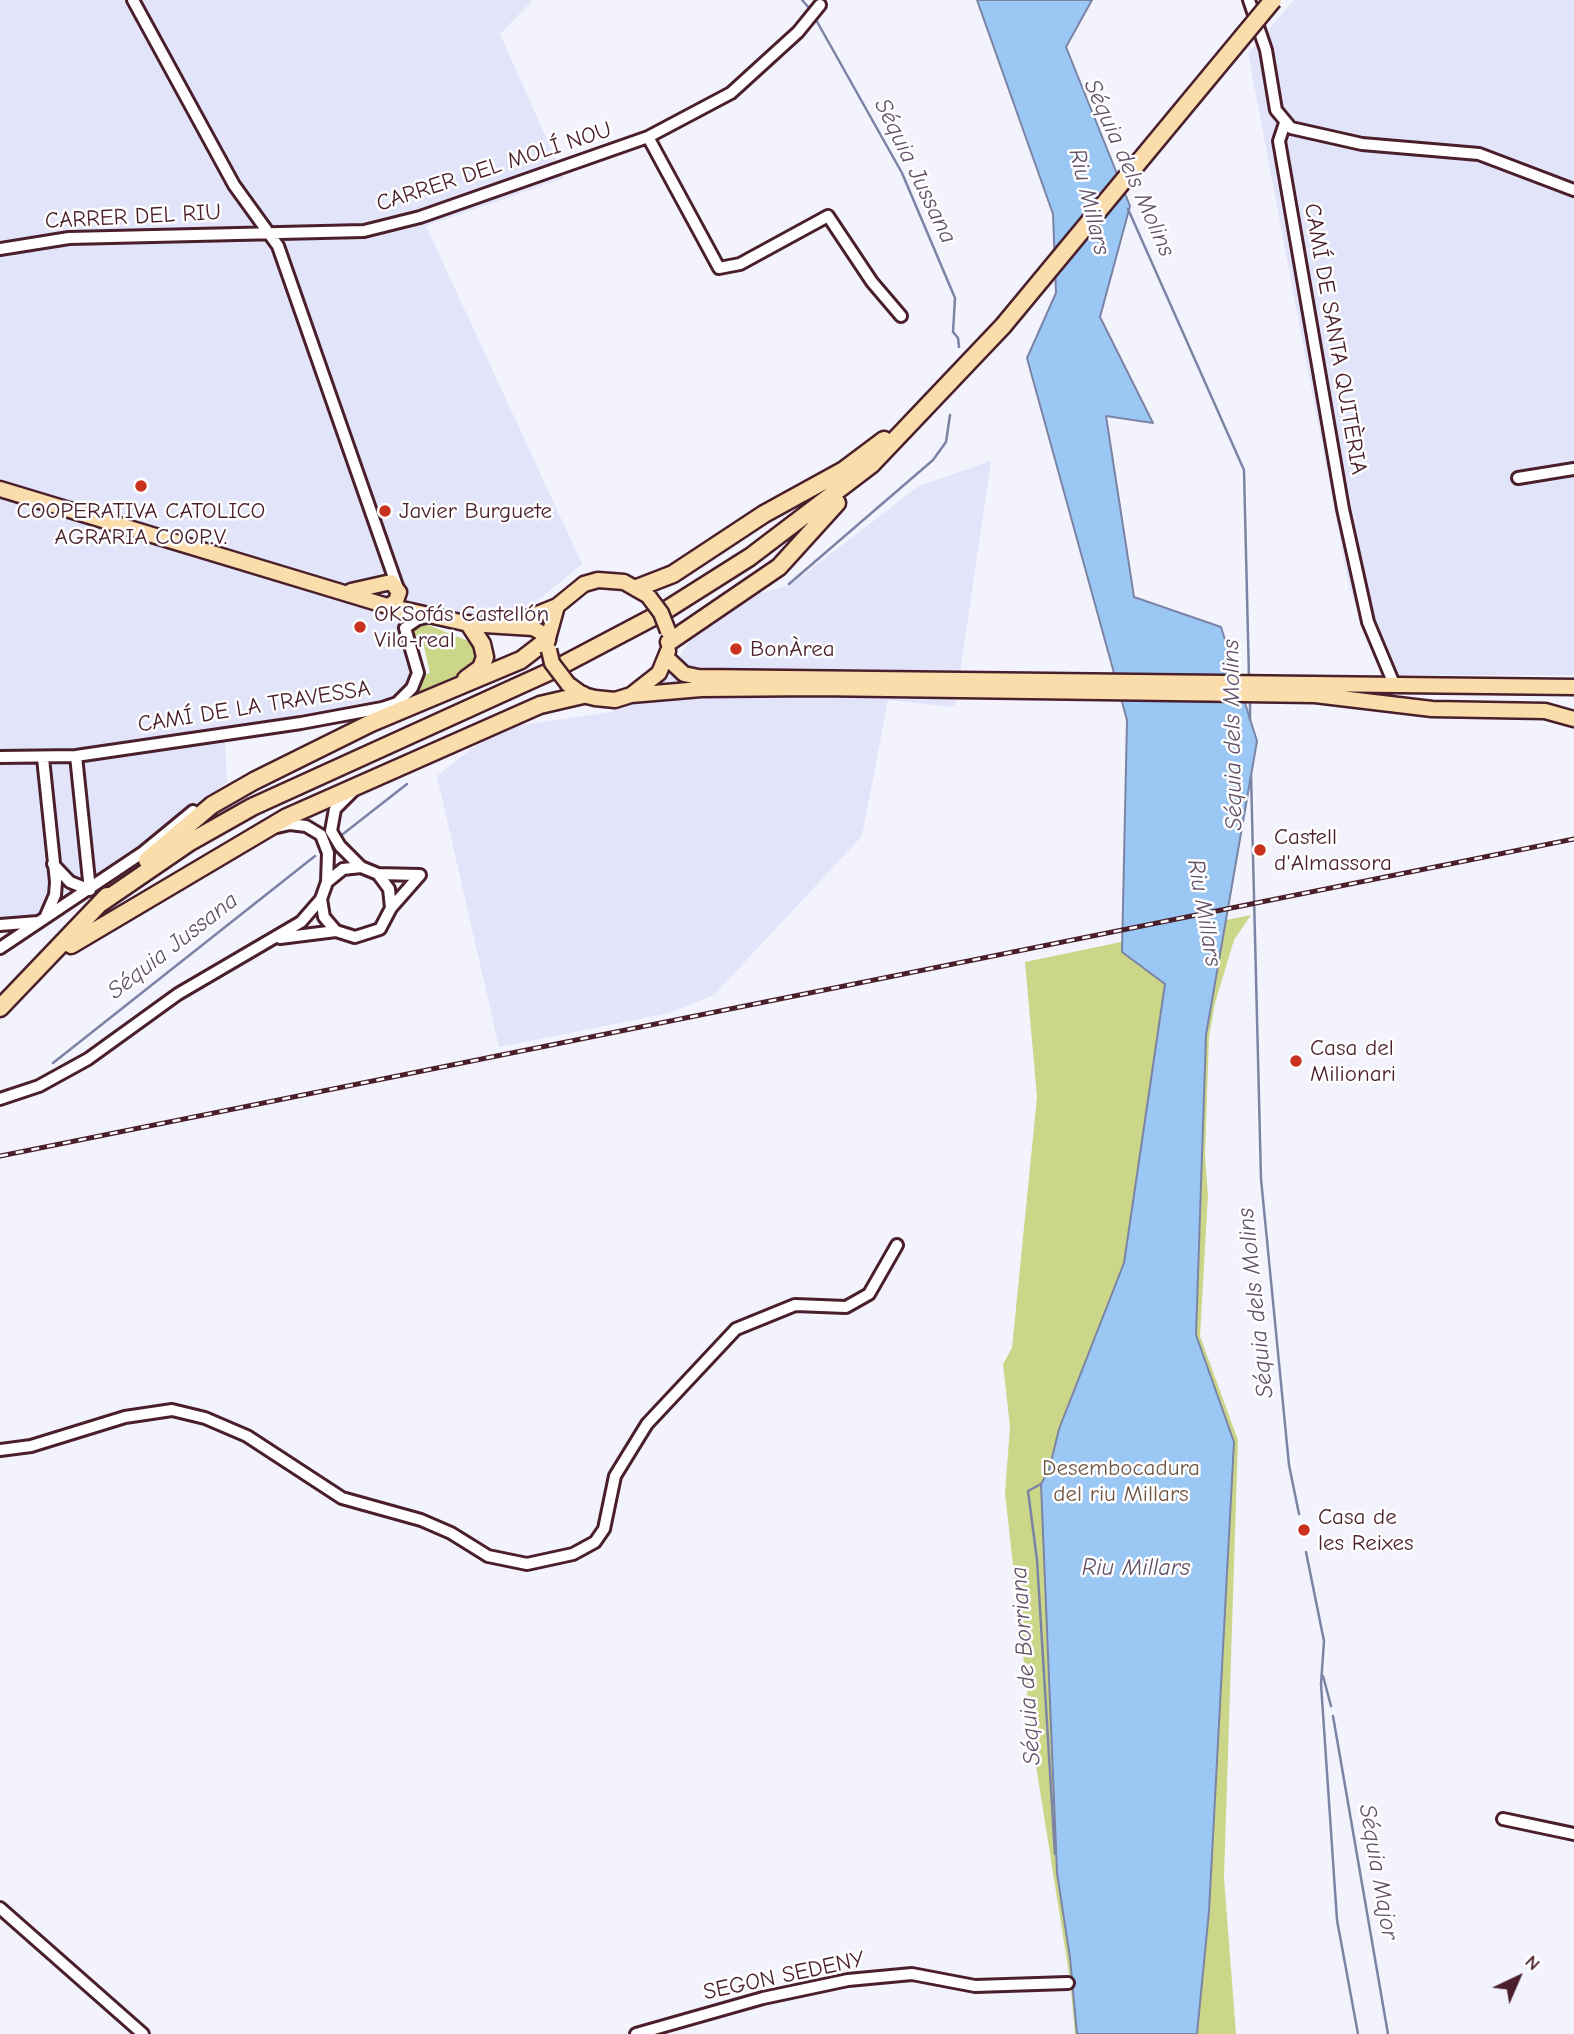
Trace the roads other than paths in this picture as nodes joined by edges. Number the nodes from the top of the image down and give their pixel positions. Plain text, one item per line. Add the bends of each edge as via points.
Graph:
1 (133, 0) edge
2 (1249, 0) edge
3 (1273, 0) edge
4 (820, 5) dead end
5 (1285, 123) junction
6 (648, 137) junction
7 (1574, 190) edge
8 (269, 232) junction
9 (0, 249) edge
10 (901, 316) dead end
11 (918, 419) junction
12 (871, 465) junction
13 (1574, 469) edge
14 (1518, 478) dead end
15 (0, 489) edge
16 (385, 555) junction
17 (398, 589) junction
18 (643, 593) junction
19 (382, 594) junction
20 (557, 606) junction
21 (435, 616) junction
22 (469, 624) junction
23 (511, 625) junction
24 (548, 642) junction
25 (668, 644) junction
26 (949, 684) junction
27 (1394, 684) junction
28 (1574, 687) edge
29 (1315, 689) junction
30 (438, 695) junction
31 (583, 695) junction
32 (632, 695) junction
33 (1574, 695) edge
34 (1574, 719) edge
35 (371, 723) junction
36 (76, 756) junction
37 (0, 757) edge
38 (43, 758) junction
39 (390, 771) junction
40 (268, 830) junction
41 (53, 864) junction
42 (361, 867) junction
43 (378, 874) junction
44 (327, 882) junction
45 (90, 890) junction
46 (321, 899) junction
47 (102, 903) junction
48 (391, 908) junction
49 (42, 920) junction
50 (0, 925) edge
51 (336, 931) junction
52 (274, 939) junction
53 (0, 948) edge
54 (50, 954) junction
55 (0, 1009) edge
56 (0, 1100) edge
57 (897, 1245) dead end
58 (0, 1450) edge
59 (1503, 1819) dead end
60 (1574, 1835) edge
61 (0, 1908) edge
62 (1068, 1983) dead end
63 (143, 2034) edge
64 (636, 2034) edge

1 - 8 street via 234,185
2 - 5 street, CAMÍ DE SANTA QUITÈRIA via 1266,50 1276,110
3 - 11 highway, bridge via 1003,326
4 - 6 street, CARRER DEL MOLÍ NOU via 798,32 732,93
5 - 7 street via 1362,144 1479,154
5 - 27 street, CAMÍ DE SANTA QUITÈRIA via 1279,141 1343,509 1368,622
6 - 8 street, CARRER DEL MOLÍ NOU via 397,223 363,231
6 - 10 street, CARRER DEL MOLÍ NOU via 719,268 740,264 828,216
8 - 9 street, CARRER DEL RIU via 69,238
8 - 16 street via 278,246
11 - 12 highway
11 - 18 highway via 902,423 844,470 764,514
12 - 25 highway via 779,567
12 - 47 highway via 750,557 663,612 551,671 252,807 190,842
13 - 14 street
15 - 19 main road via 346,592
16 - 17 street
16 - 19 street
17 - 19 main road via 391,582
17 - 19 main road via 396,601
17 - 21 main road
18 - 20 main road via 624,582 598,580 575,589
18 - 25 main road, bridge via 661,613
19 - 21 main road
20 - 23 main road
20 - 24 main road
21 - 22 main road
21 - 36 street, CAMÍ DE LA TRAVESSA via 418,619 405,628 418,673 412,688 397,703 301,723
22 - 23 main road
22 - 30 highway via 482,643 485,657 481,668
23 - 24 main road via 533,628
24 - 30 highway via 521,660
24 - 31 main road, bridge via 552,663
25 - 26 main road via 684,674 698,677
25 - 32 main road via 659,673
26 - 29 main road
26 - 32 main road via 701,689
27 - 28 main road
27 - 29 main road
29 - 33 main road
29 - 34 main road via 1432,709 1545,711
30 - 35 highway
31 - 32 main road via 615,700
31 - 39 highway via 540,705
35 - 45 street via 279,762 207,800
35 - 47 highway via 212,805 111,889
36 - 38 street, CAMÍ DE LA TRAVESSA
36 - 45 street
37 - 38 street, CAMÍ DE LA TRAVESSA
38 - 41 street
39 - 40 highway
39 - 42 street via 354,790 335,809 331,831
40 - 44 street via 290,824 321,835 328,853
40 - 54 highway
41 - 45 street via 70,882
41 - 49 street via 55,895
42 - 43 street
42 - 44 street via 343,869
43 - 48 street via 389,889
43 - 48 street via 420,875
44 - 46 street
45 - 49 street
46 - 51 street via 324,917
46 - 52 street via 301,922
47 - 54 highway
48 - 51 street via 380,929 355,937
49 - 50 street
49 - 53 street
51 - 52 street
52 - 56 street via 178,994 88,1059 39,1086
54 - 55 highway
57 - 58 street via 869,1294 846,1307 795,1305 736,1329 647,1423 615,1476 604,1530 595,1542 573,1554 527,1563 488,1556 421,1520 342,1498 247,1436 172,1410 125,1417 31,1446
59 - 60 street
61 - 63 street
62 - 64 street, SEGON SEDENY via 975,1986 912,1974 848,1980 763,1998

